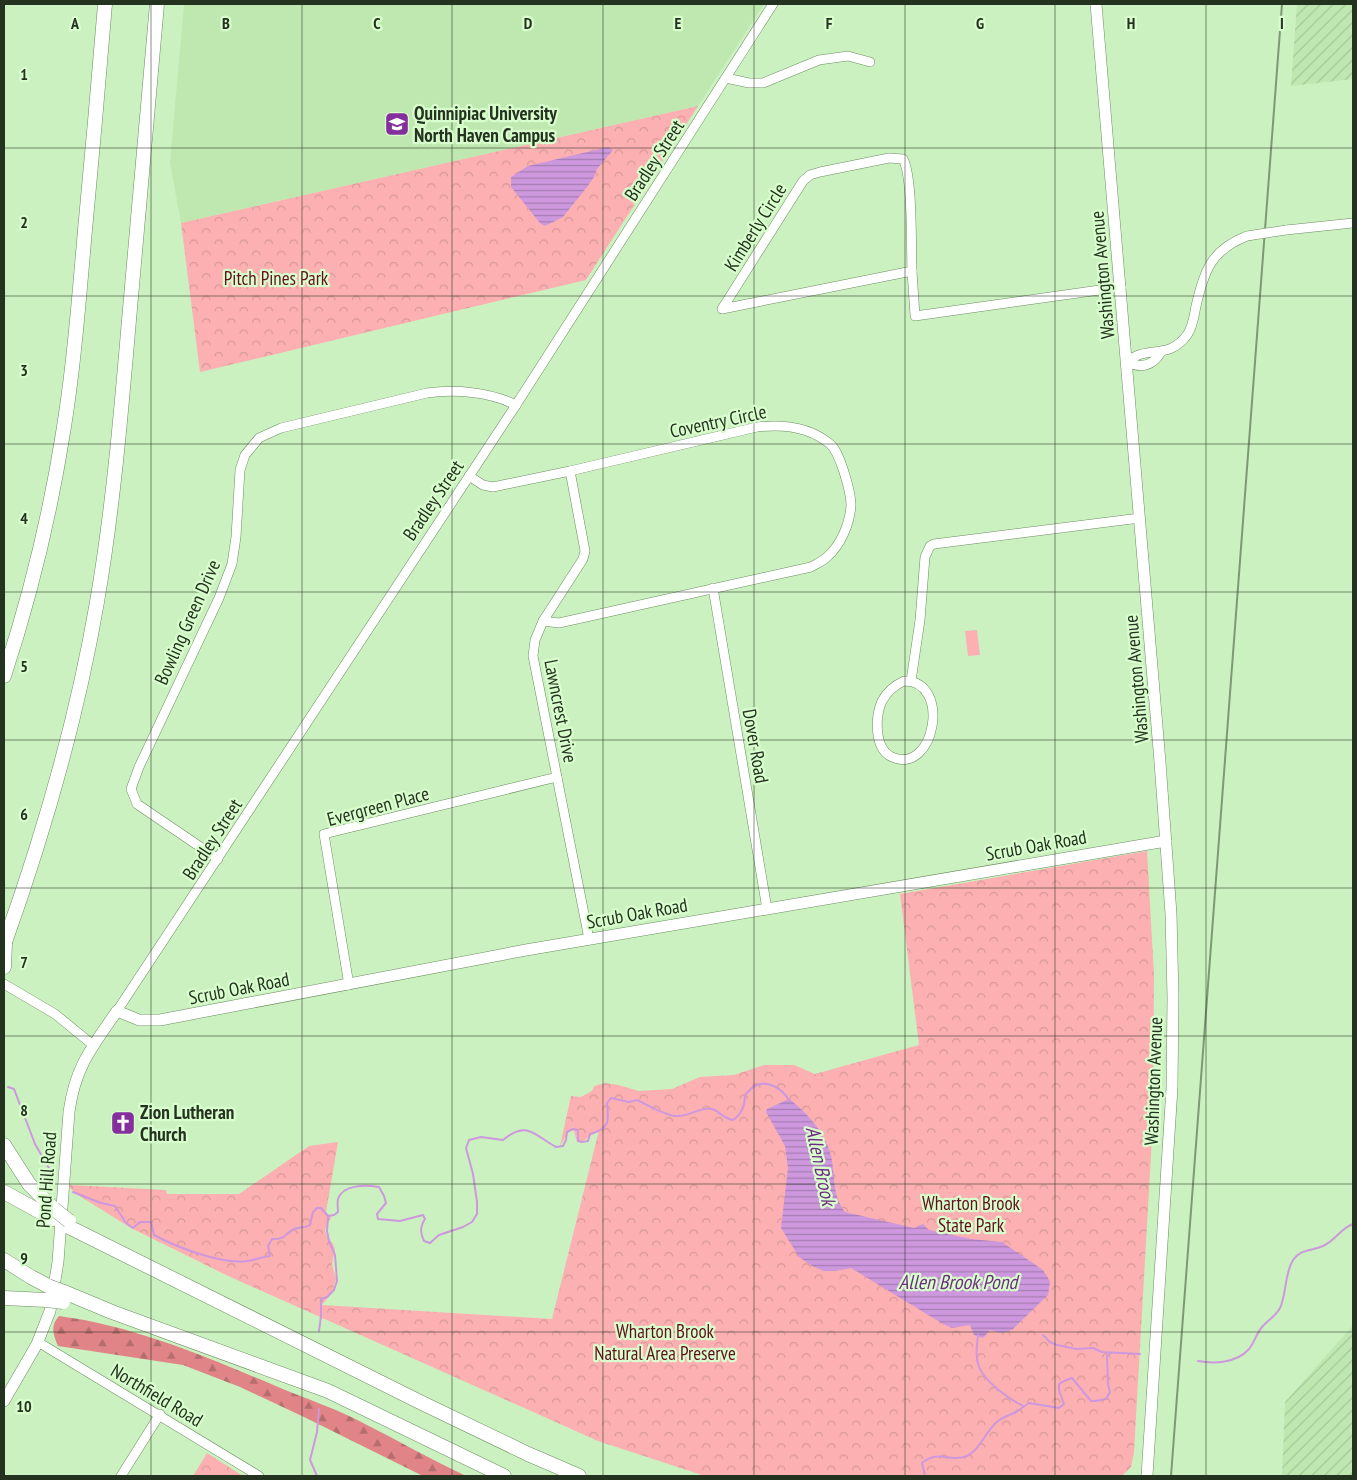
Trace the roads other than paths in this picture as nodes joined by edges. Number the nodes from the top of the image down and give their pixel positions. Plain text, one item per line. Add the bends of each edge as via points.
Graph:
1 (105, 4) edge
2 (157, 4) edge
3 (774, 4) edge
4 (1096, 4) edge
5 (870, 62) dead end
6 (726, 78) junction
7 (1353, 223) edge
8 (912, 271) junction
9 (1121, 288) junction
10 (1126, 362) junction
11 (516, 405) junction
12 (570, 472) junction
13 (469, 476) junction
14 (1140, 518) junction
15 (713, 588) junction
16 (544, 621) junction
17 (4, 676) edge
18 (911, 681) junction
19 (557, 777) junction
20 (1166, 841) junction
21 (218, 859) junction
22 (767, 909) junction
23 (589, 939) junction
24 (4, 944) edge
25 (4, 967) edge
26 (4, 984) edge
27 (349, 985) junction
28 (117, 1011) junction
29 (93, 1045) junction
30 (4, 1146) edge
31 (4, 1192) edge
32 (54, 1214) junction
33 (4, 1260) edge
34 (47, 1293) junction
35 (4, 1298) edge
36 (38, 1342) junction
37 (4, 1401) edge
38 (160, 1414) junction
39 (121, 1476) edge
40 (259, 1476) edge
41 (504, 1476) edge
42 (578, 1476) edge
43 (1147, 1476) edge

1 - 17 highway via 79,306 66,417 38,556
2 - 24 highway via 119,434 103,567 60,769
3 - 6 street, Bradley Street
4 - 9 main road, Washington Avenue
5 - 6 street via 848,56 819,60 763,82
6 - 11 street, Bradley Street
7 - 10 street, bridge via 1247,236 1224,247 1202,281 1188,334 1176,346 1161,352 1136,355
8 - 8 street, Kimberly Circle via 874,278 722,309 803,181 820,172 889,158 902,159 906,165
8 - 9 street, Kimberly Circle via 915,316
9 - 10 main road, Washington Avenue
10 - 14 main road, Washington Avenue
11 - 13 street, Bradley Street
11 - 21 street, Bowling Green Drive via 496,397 447,391 427,393 281,428 259,438 245,455 240,470 232,564 131,789 137,804
12 - 13 street, Coventry Circle via 493,487
12 - 15 street, Coventry Circle via 775,425 812,434 831,445 842,464 851,505 840,541 828,557 811,567
12 - 16 street, Lawncrest Drive via 585,551
13 - 21 street, Bradley Street
14 - 18 street via 930,546 925,557
14 - 20 main road, Washington Avenue
15 - 16 street, Coventry Circle via 559,623
15 - 22 street, Dover Road
16 - 19 street, Lawncrest Drive via 535,640 533,656
18 - 18 street via 898,683 887,693 880,707 878,734 882,748 892,757 906,759 919,752 932,733 930,700 920,685
19 - 23 street, Lawncrest Drive
19 - 27 street, Evergreen Place via 324,834
20 - 22 main road, Scrub Oak Road
20 - 43 main road, Washington Avenue via 1173,1039
21 - 28 street, Bradley Street
22 - 23 main road, Scrub Oak Road
23 - 27 main road, Scrub Oak Road
24 - 25 highway
26 - 29 street via 55,1014
27 - 28 main road, Scrub Oak Road via 156,1021 139,1020
28 - 29 main road, Pond Hill Road
29 - 36 main road, Pond Hill Road via 79,1069 72,1093 56,1280 50,1311
30 - 32 highway
31 - 32 highway
32 - 42 highway, bridge via 83,1233 175,1281 507,1445
33 - 34 highway via 31,1277
34 - 35 highway
34 - 41 highway, bridge via 112,1312 328,1391
36 - 37 main road, Pond Hill Road
36 - 38 street, Northfield Road
38 - 39 street
38 - 40 street, Northfield Road

